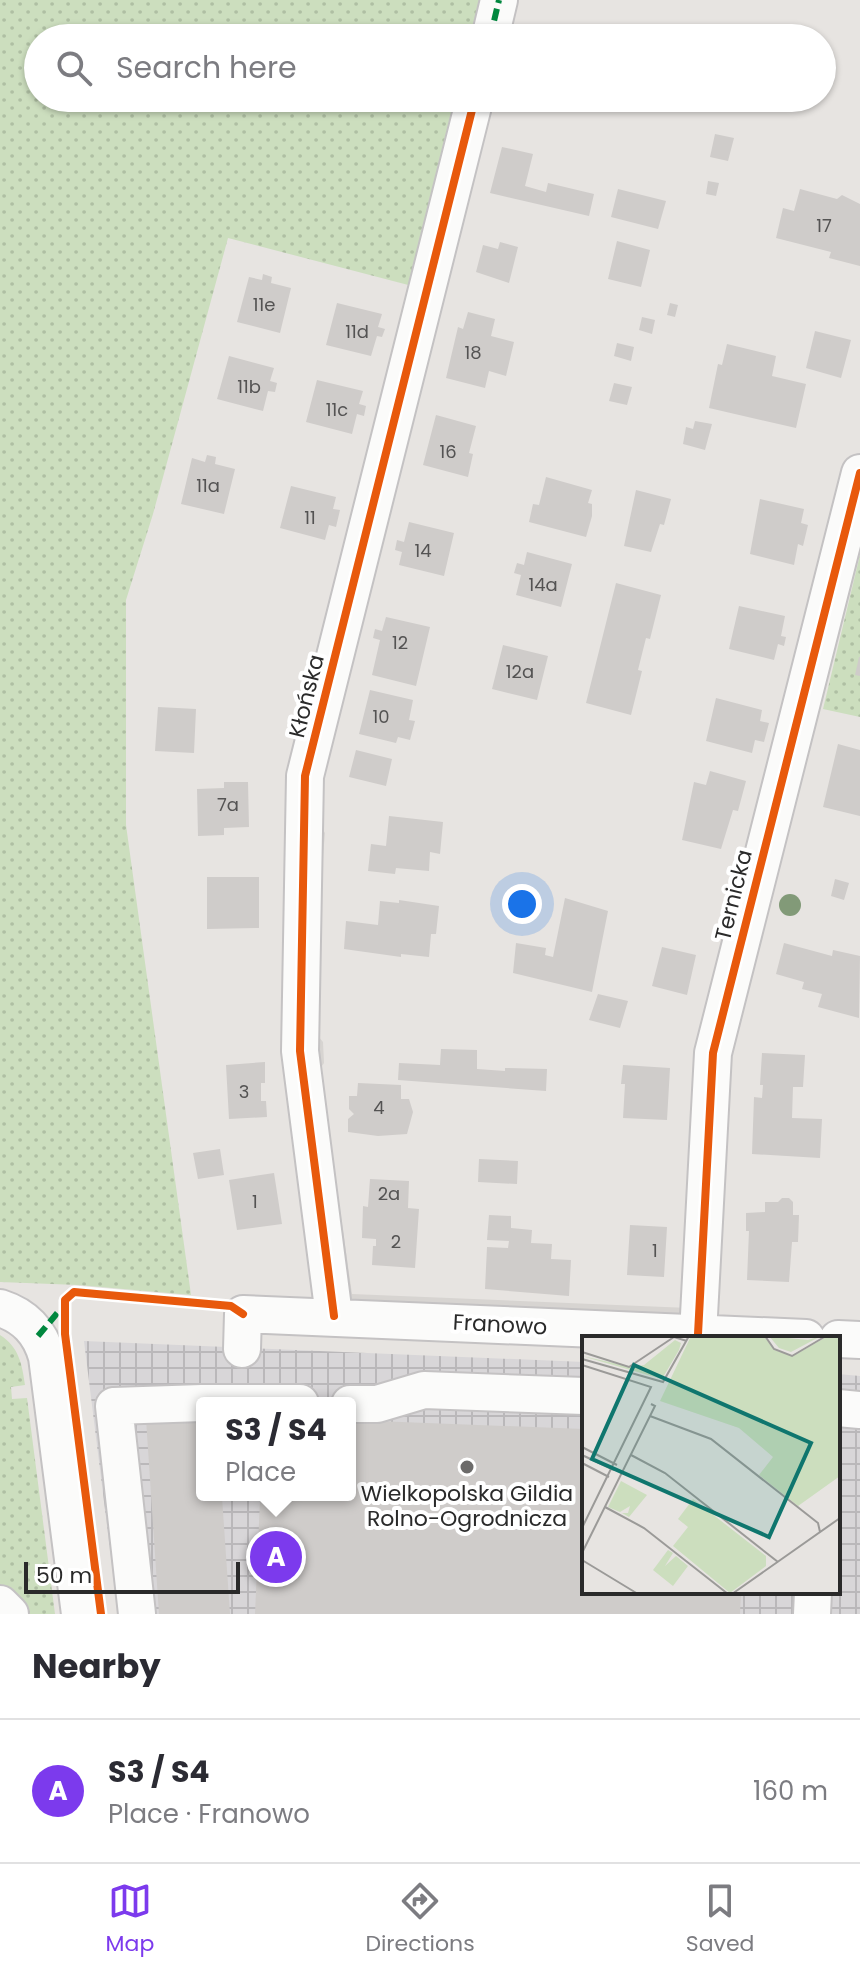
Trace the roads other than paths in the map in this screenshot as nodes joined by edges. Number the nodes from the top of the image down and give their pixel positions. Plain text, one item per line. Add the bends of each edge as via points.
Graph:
1 (499, 0) edge
2 (493, 24) edge
3 (471, 112) edge
4 (860, 473) edge
5 (0, 1308) edge
6 (334, 1316) junction
7 (242, 1331) dead end
8 (698, 1334) junction
9 (752, 1336) edge
10 (840, 1339) edge
11 (860, 1340) edge
12 (582, 1396) edge
13 (196, 1403) edge
14 (356, 1404) edge
15 (840, 1408) edge
16 (860, 1410) edge
17 (813, 1594) edge
18 (0, 1604) edge
19 (10, 1614) edge
20 (80, 1614) edge
21 (137, 1614) edge
22 (812, 1614) edge

1 - 2 street
3 - 6 street, Kłońska via 305,776 300,1051
4 - 8 street, Ternicka via 713,1053
5 - 20 street via 23,1319 38,1336 49,1364
6 - 7 street, Franowo
6 - 8 street, Franowo
8 - 9 street, Franowo
10 - 11 street
12 - 14 street via 424,1390 377,1404
13 - 21 street via 114,1406
15 - 16 street
17 - 22 street
18 - 19 street

